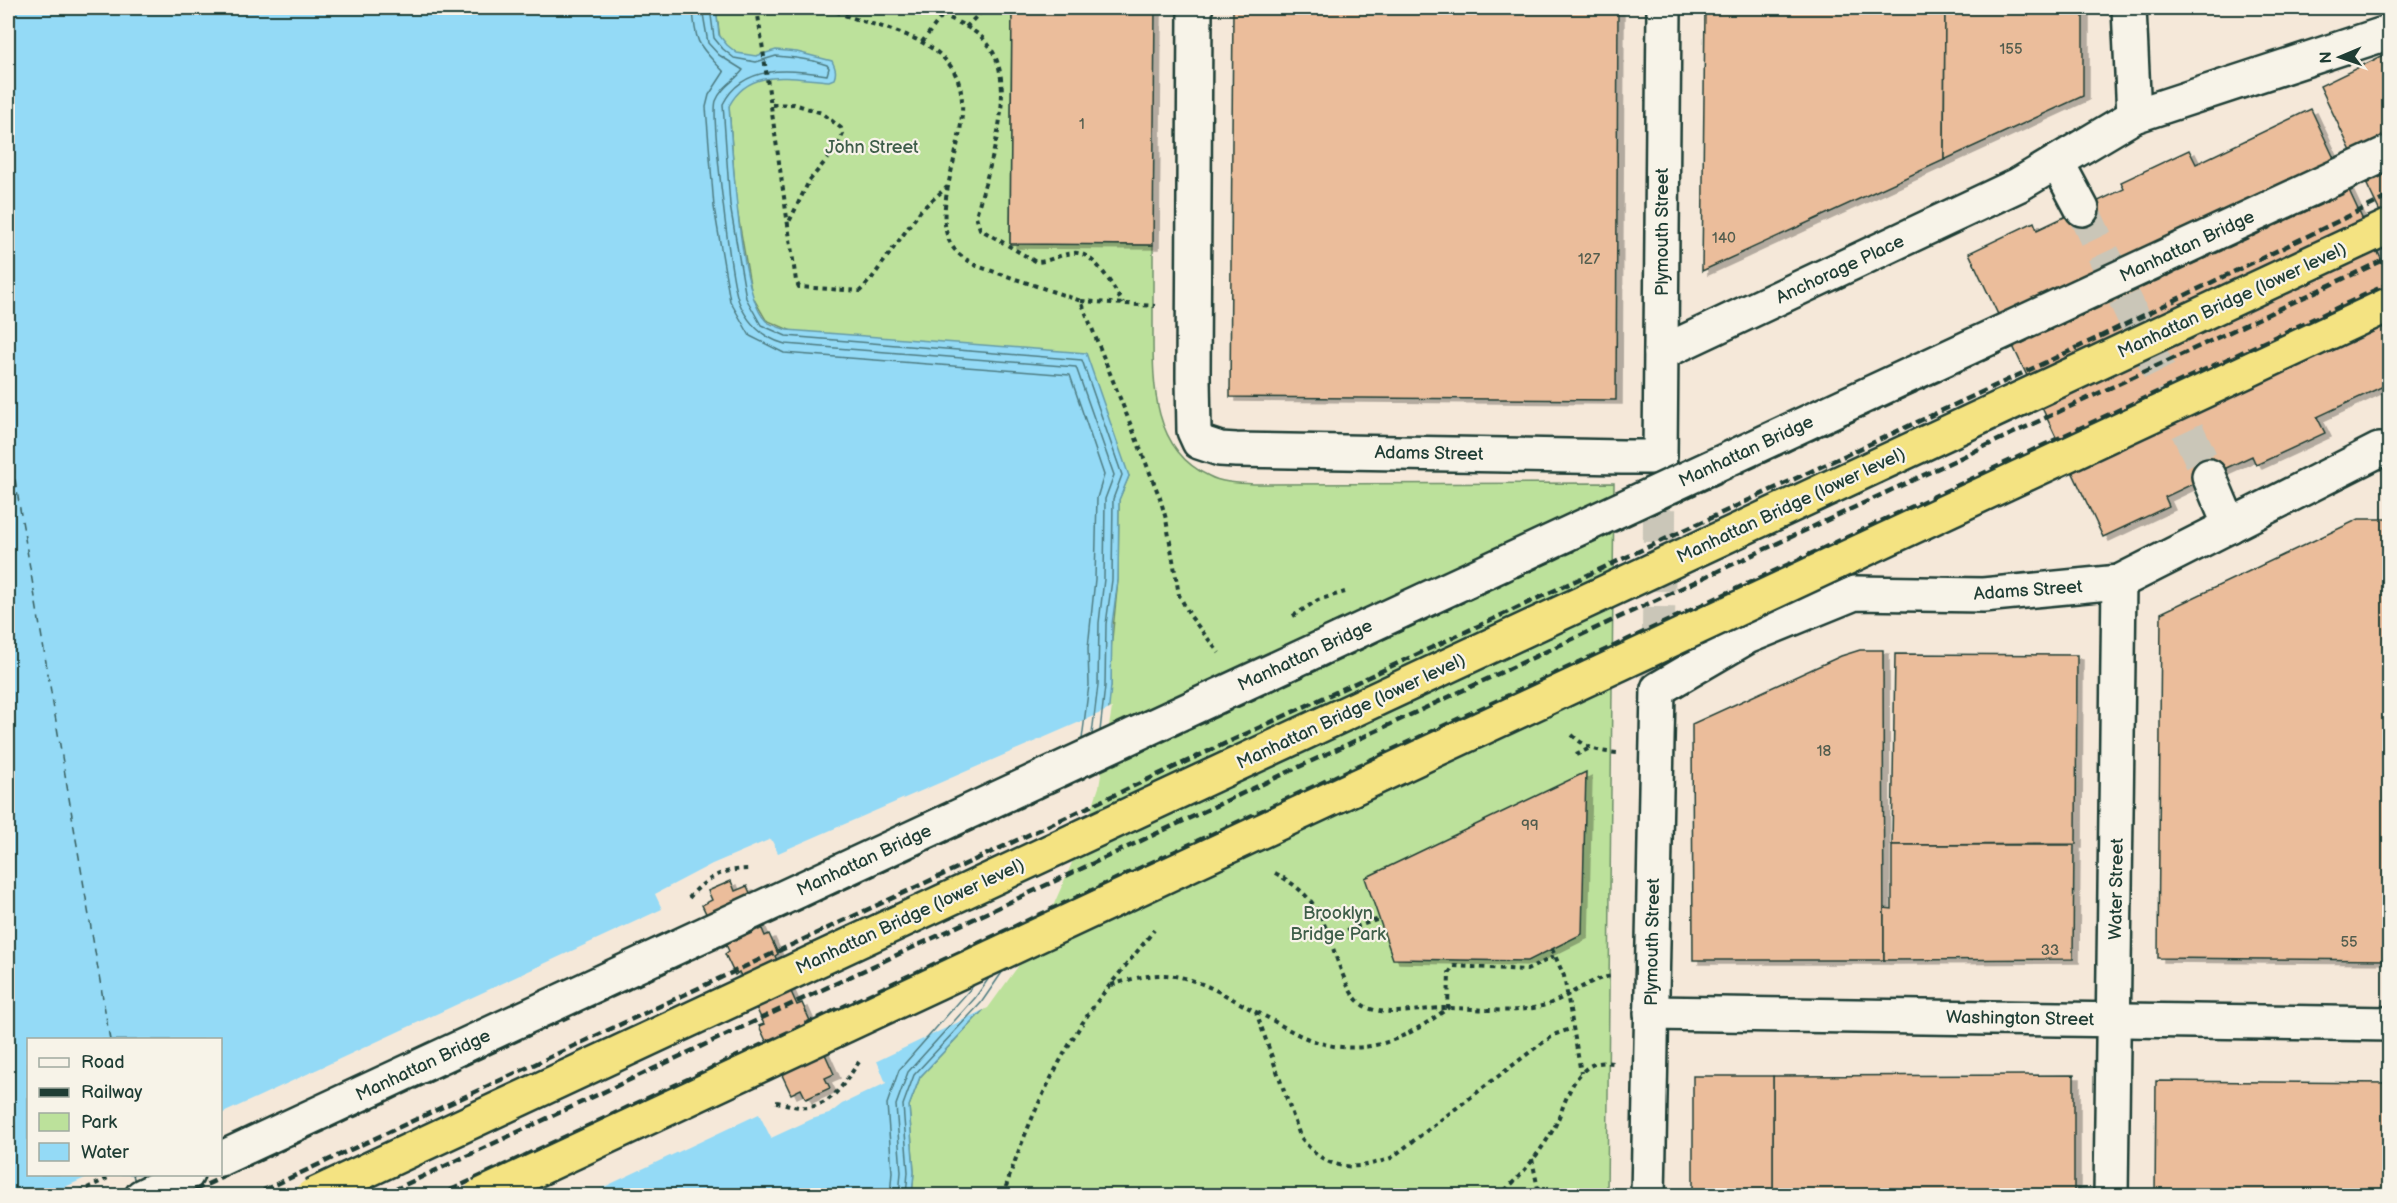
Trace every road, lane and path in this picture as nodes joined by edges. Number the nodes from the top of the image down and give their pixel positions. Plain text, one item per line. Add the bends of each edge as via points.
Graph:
1 (758, 8) edge
2 (828, 8) edge
3 (948, 8) edge
4 (985, 8) edge
5 (1195, 8) edge
6 (1664, 8) edge
7 (2129, 8) edge
8 (942, 15) junction
9 (966, 27) junction
10 (2390, 32) edge
11 (922, 42) junction
12 (772, 105) junction
13 (2134, 116) junction
14 (2390, 152) edge
15 (2057, 162) junction
16 (948, 187) junction
17 (2082, 209) tunnel mouth
18 (788, 224) junction
19 (2390, 226) edge
20 (1081, 302) junction
21 (1123, 304) junction
22 (2390, 304) edge
23 (1158, 306) dead end
24 (1661, 353) junction
25 (2390, 450) edge
26 (1660, 457) joint
27 (2209, 476) tunnel mouth
28 (2230, 526) junction
29 (2119, 582) junction
30 (1221, 656) dead end
31 (1658, 689) joint
32 (1572, 735) dead end
33 (1590, 748) junction
34 (1612, 753) dead end
35 (1576, 755) dead end
36 (1275, 873) dead end
37 (1379, 919) dead end
38 (1154, 930) dead end
39 (1330, 936) junction
40 (1552, 949) dead end
41 (1555, 956) junction
42 (1610, 976) dead end
43 (1111, 985) junction
44 (1568, 995) junction
45 (1448, 1008) junction
46 (1256, 1012) junction
47 (1651, 1013) junction
48 (2114, 1020) junction
49 (2390, 1024) edge
50 (1573, 1028) junction
51 (1614, 1063) dead end
52 (1581, 1073) junction
53 (222, 1158) edge
54 (1532, 1158) junction
55 (112, 1176) edge
56 (184, 1176) edge
57 (1539, 1194) edge
58 (71, 1196) edge
59 (142, 1196) edge
60 (312, 1196) edge
61 (480, 1196) edge
62 (1003, 1196) edge
63 (1498, 1196) edge
64 (1648, 1196) edge
65 (2111, 1196) edge

1 - 12 path
2 - 11 path
3 - 8 path
4 - 9 path
5 - 26 street, Adams Street via 1193,378 1194,431 1199,442 1236,450
6 - 24 street, Plymouth Street
7 - 13 street
8 - 9 path
8 - 11 path
9 - 21 path via 979,35 996,59 1002,99 976,223 1036,262 1072,253 1089,256
10 - 13 street, Anchorage Place
11 - 16 path via 948,62 961,91 961,130
12 - 18 path
12 - 18 path via 794,104 822,113 843,134 809,181
13 - 15 street, Anchorage Place
14 - 53 street, Manhattan Bridge, bridge
15 - 17 street
15 - 24 street, Anchorage Place via 2018,185
16 - 18 path via 934,197 860,291 799,287
16 - 20 path via 948,239 962,257 977,266
19 - 60 main road, Manhattan Bridge (lower level), bridge
20 - 21 path
20 - 30 path via 1160,498 1179,595
21 - 23 path
22 - 61 main road, bridge
24 - 26 street, Plymouth Street
25 - 28 street, Adams Street via 2379,450
27 - 28 street
28 - 29 street, Adams Street
29 - 31 street, Adams Street via 1983,595 1855,593 1747,637
29 - 48 street, Water Street
31 - 47 street, Plymouth Street
32 - 33 path
33 - 34 path
33 - 35 path
36 - 39 path via 1309,897
37 - 39 path
38 - 43 path
39 - 45 path via 1345,980 1356,999 1368,1008
40 - 41 path
41 - 44 path
41 - 45 path via 1527,969 1454,966 1449,973
42 - 44 path
43 - 46 path via 1163,975 1190,980
43 - 62 path via 1068,1048 1023,1139
44 - 45 path via 1527,1010
44 - 50 path
45 - 46 path via 1403,1035 1366,1048 1338,1047 1308,1039
46 - 50 path via 1300,1136 1311,1151 1339,1165 1373,1164 1390,1158 1538,1046
47 - 48 street, Washington Street
47 - 64 street, Plymouth Street
48 - 49 street, Washington Street
48 - 65 street, Water Street
50 - 52 path
51 - 52 path via 1589,1066
52 - 54 path via 1553,1129
54 - 57 path
54 - 63 path
55 - 58 path
56 - 59 street

